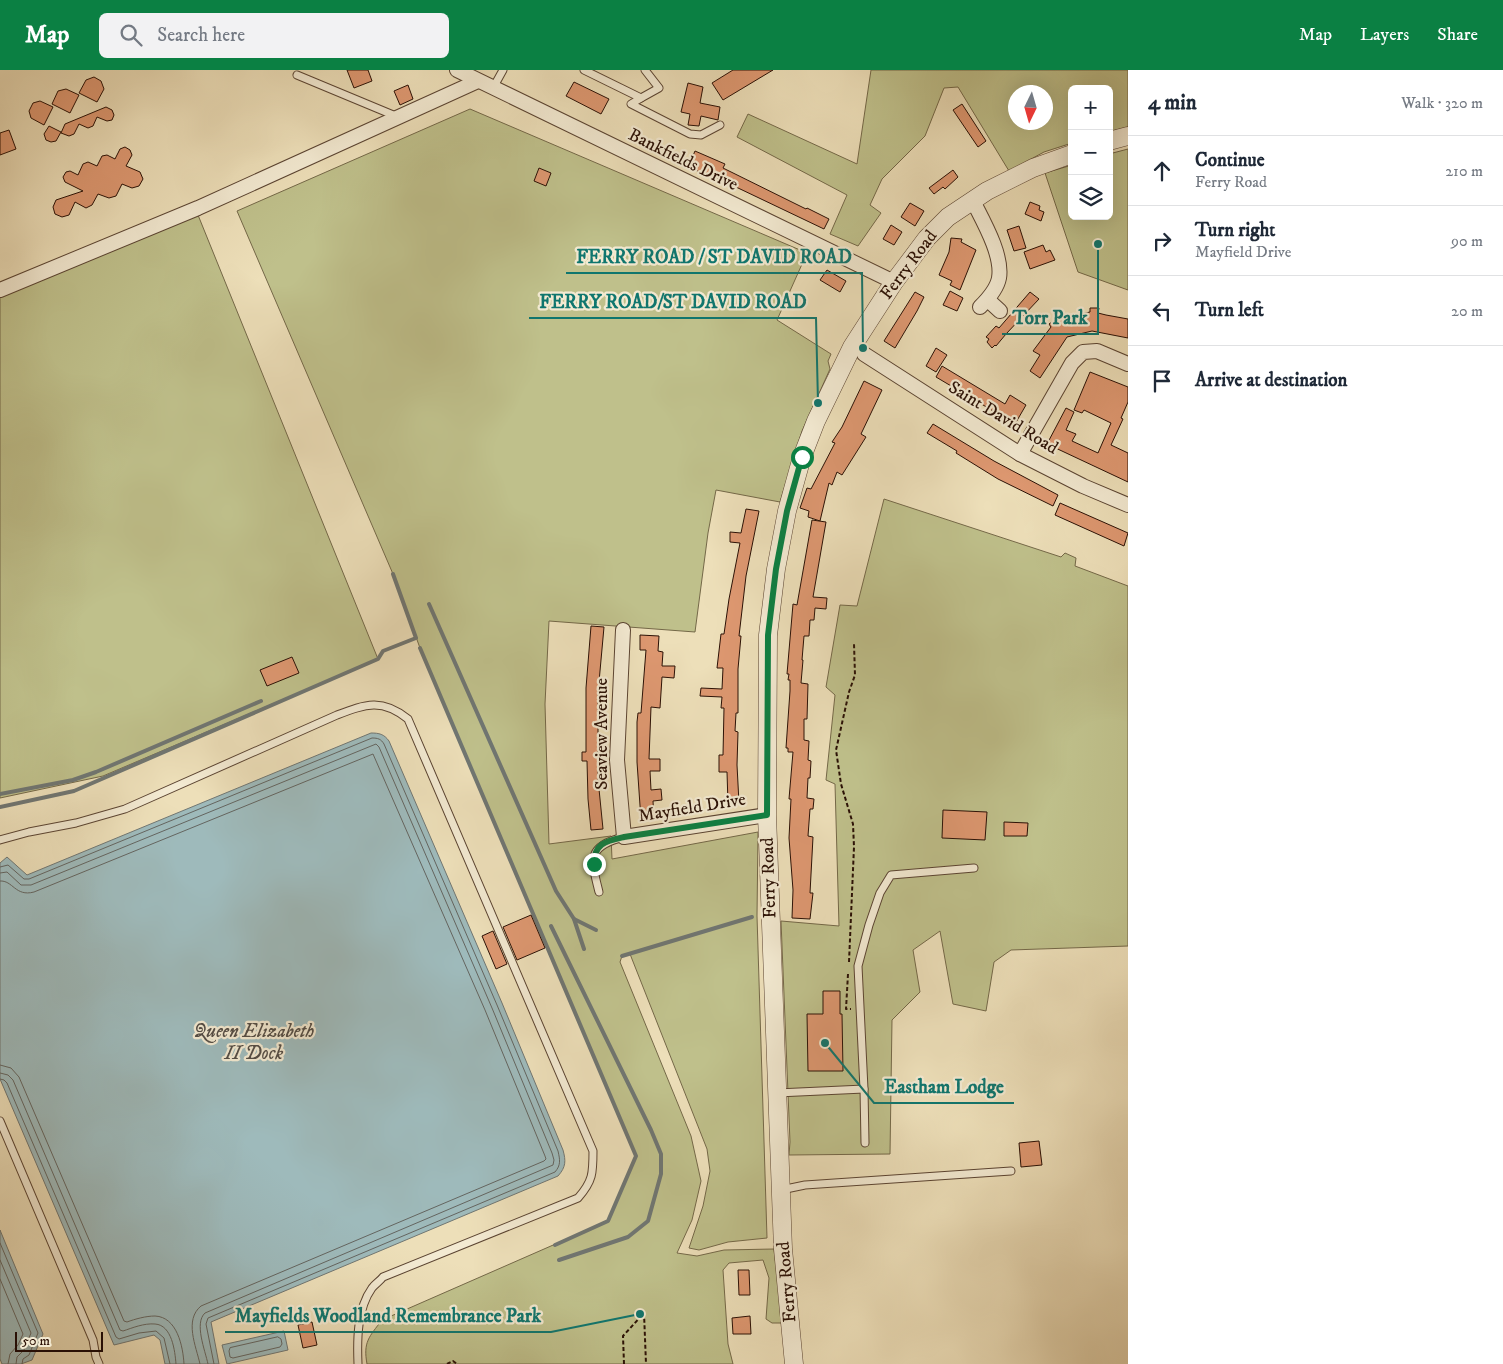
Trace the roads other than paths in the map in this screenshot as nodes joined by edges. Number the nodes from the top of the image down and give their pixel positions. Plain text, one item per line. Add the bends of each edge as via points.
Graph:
1 (457, 70) edge
2 (503, 70) edge
3 (584, 70) edge
4 (645, 70) edge
5 (297, 76) dead end
6 (478, 81) junction
7 (493, 88) junction
8 (641, 98) junction
9 (398, 117) junction
10 (720, 125) dead end
11 (1128, 136) edge
12 (1113, 140) edge
13 (1068, 155) edge
14 (973, 201) junction
15 (894, 282) junction
16 (0, 290) edge
17 (1000, 310) dead end
18 (864, 354) dead end
19 (1128, 364) edge
20 (1020, 454) junction
21 (1128, 505) edge
22 (623, 630) dead end
23 (767, 815) junction
24 (624, 837) junction
25 (0, 840) edge
26 (974, 868) dead end
27 (599, 892) dead end
28 (864, 1089) junction
29 (777, 1093) junction
30 (0, 1121) edge
31 (865, 1143) dead end
32 (1011, 1171) dead end
33 (781, 1190) junction
34 (99, 1364) edge
35 (358, 1364) edge
36 (794, 1364) edge

1 - 6 street, Bankfields Drive
2 - 7 lane
3 - 8 lane
4 - 8 lane via 658,88
5 - 9 lane
6 - 7 street, Bankfields Drive
6 - 9 street
7 - 15 street, Bankfields Drive
8 - 10 lane via 631,104 690,134 701,135
9 - 16 street via 198,208
11 - 12 street
13 - 14 street, Ferry Road via 1033,168
14 - 15 street, Ferry Road via 948,217 927,238
14 - 17 street via 1000,266 999,280 984,303
15 - 23 street, Ferry Road via 852,348 816,421 787,511 768,635
18 - 20 street, Saint David Road
19 - 20 street via 1097,351 1083,352 1072,364
20 - 21 street, Saint David Road
22 - 24 street, Seaview Avenue via 616,760
23 - 24 street, Mayfield Drive
23 - 29 street, Ferry Road
24 - 27 lane via 603,843 594,856
25 - 35 lane via 76,824 125,809 364,704 382,705 408,719 593,1152 593,1168 588,1186 578,1198 383,1277 372,1288 364,1305 357,1334
26 - 28 lane via 891,875 880,893 858,966
28 - 29 lane
28 - 31 lane
29 - 33 street, Ferry Road
30 - 34 lane via 93,1340
32 - 33 lane via 805,1185
33 - 36 street, Ferry Road

